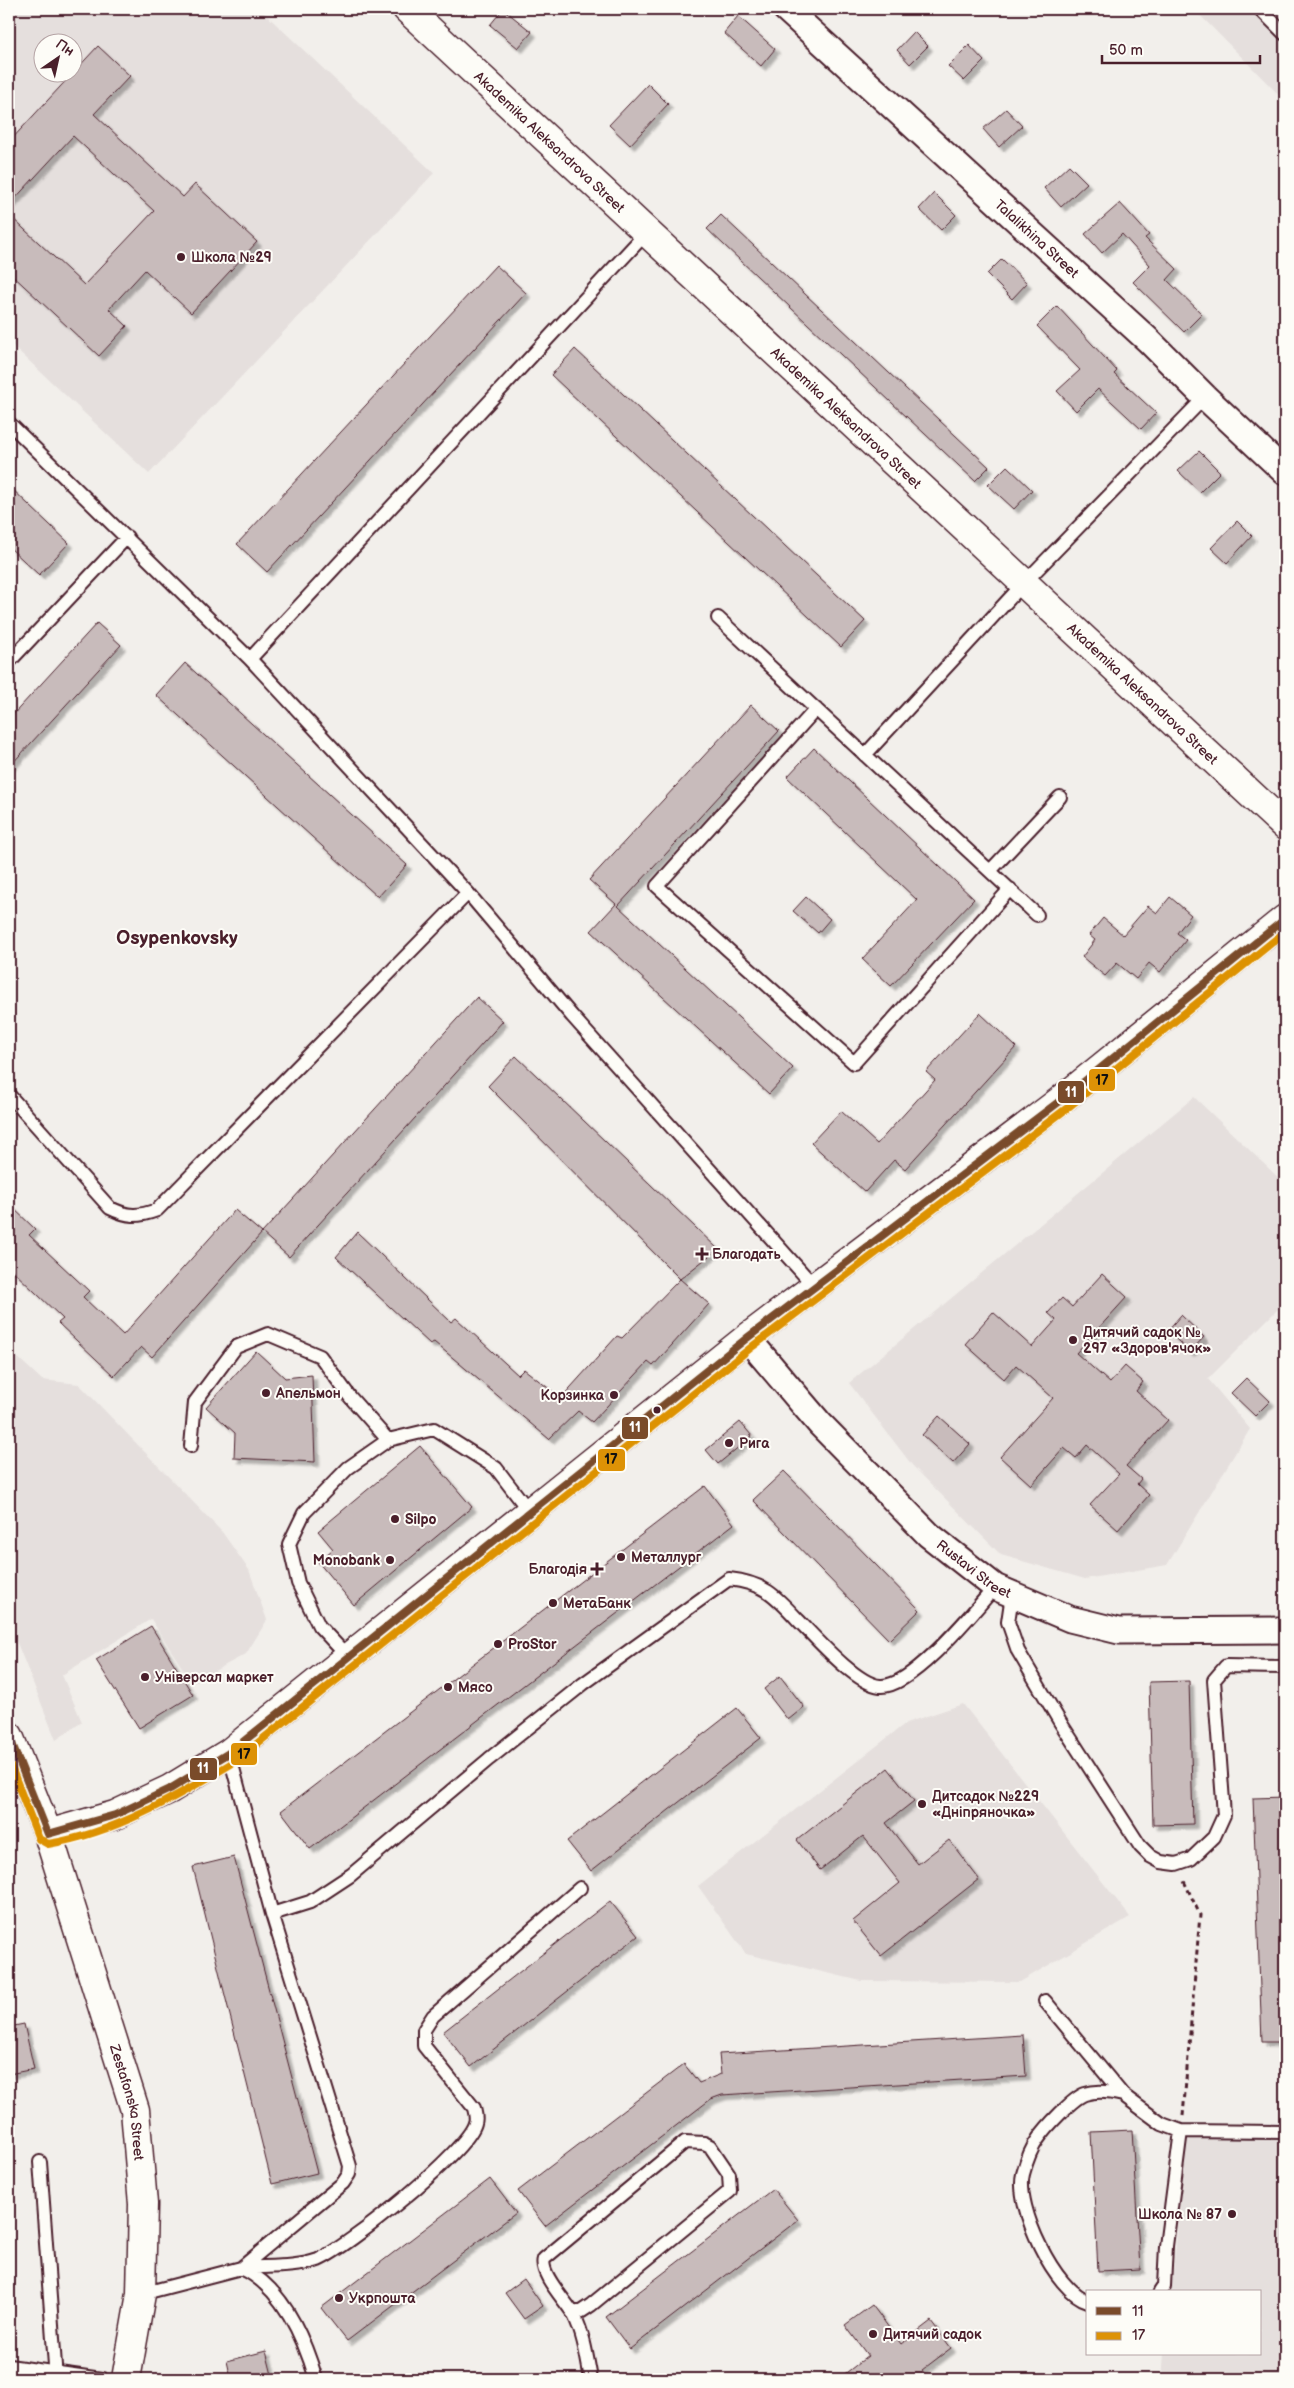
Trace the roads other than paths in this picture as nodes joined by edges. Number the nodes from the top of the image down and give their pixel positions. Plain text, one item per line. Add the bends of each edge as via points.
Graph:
1 (407, 9) edge
2 (786, 9) edge
3 (1260, 9) edge
4 (1285, 34) edge
5 (647, 232) junction
6 (1205, 397) junction
7 (9, 423) edge
8 (1285, 472) edge
9 (126, 537) junction
10 (1024, 584) junction
11 (718, 618) dead end
12 (250, 659) junction
13 (9, 662) edge
14 (816, 709) junction
15 (865, 755) junction
16 (1060, 797) dead end
17 (1285, 826) edge
18 (990, 871) junction
19 (1010, 889) junction
20 (468, 893) junction
21 (1037, 915) dead end
22 (1285, 919) edge
23 (9, 1095) edge
24 (814, 1286) junction
25 (747, 1338) junction
26 (388, 1440) junction
27 (191, 1446) dead end
28 (529, 1511) junction
29 (1004, 1591) junction
30 (1285, 1630) edge
31 (347, 1656) junction
32 (1285, 1667) edge
33 (9, 1736) edge
34 (229, 1753) junction
35 (48, 1834) junction
36 (580, 1888) dead end
37 (272, 1914) junction
38 (1046, 2002) dead end
39 (1123, 2095) junction
40 (1181, 2131) junction
41 (1285, 2132) edge
42 (40, 2162) dead end
43 (241, 2268) junction
44 (1161, 2290) edge
45 (142, 2294) junction
46 (1086, 2300) edge
47 (573, 2313) junction
48 (9, 2366) edge
49 (55, 2376) edge
50 (102, 2379) edge
51 (126, 2379) edge
52 (316, 2379) edge
53 (591, 2379) edge

1 - 5 street, Akademika Aleksandrova Street
2 - 6 street, Talalikhina Street via 1148,340
3 - 4 lane
5 - 10 street, Akademika Aleksandrova Street
5 - 12 lane
6 - 8 street, Talalikhina Street
6 - 10 lane
7 - 9 lane
9 - 12 lane
9 - 13 lane
10 - 15 lane
10 - 17 street, Akademika Aleksandrova Street
11 - 14 lane
12 - 20 lane
14 - 15 lane
14 - 19 lane via 657,886 854,1063
15 - 18 lane
16 - 18 lane
18 - 19 lane
19 - 21 lane
20 - 23 lane via 157,1210 139,1217 124,1215 110,1208
20 - 24 lane via 585,1030
22 - 24 street via 1060,1101
24 - 25 street
25 - 28 street
25 - 29 street, Rustavi Street via 820,1424 929,1535
26 - 27 lane via 320,1356 268,1334 236,1347 195,1402
26 - 28 lane via 434,1429 496,1468
26 - 31 lane via 348,1468 304,1513 289,1544 298,1583 319,1626
28 - 31 street
29 - 30 street, Rustavi Street via 1070,1619 1119,1631
29 - 32 lane via 1008,1622 1018,1651 1140,1846 1161,1862 1176,1864 1191,1859 1214,1837 1224,1815 1216,1676 1226,1666
29 - 37 lane via 916,1670 888,1686 878,1686 833,1656 764,1587 749,1581 729,1579 583,1684 351,1875 310,1902
31 - 34 street
33 - 35 street, Zestafonska Street
34 - 35 street via 170,1789 115,1815
34 - 37 lane
35 - 45 street, Zestafonska Street via 136,2110 143,2204
36 - 43 lane via 433,2016 424,2030 424,2046 474,2108 475,2124 462,2145 374,2224 335,2251 316,2261 300,2264
37 - 43 lane via 350,2166 343,2183
38 - 39 lane
39 - 40 lane via 1162,2124
39 - 46 lane via 1097,2092 1075,2099 1038,2139 1023,2175 1026,2213 1038,2243 1054,2271 1075,2295
40 - 41 lane
40 - 44 lane
42 - 49 lane
43 - 45 lane
43 - 52 lane via 255,2274 280,2303 307,2350
45 - 51 street, Zestafonska Street
47 - 47 lane via 543,2267 546,2255 685,2142 710,2146 729,2174 730,2191 591,2305
47 - 53 lane via 586,2351
48 - 49 lane
49 - 50 lane

